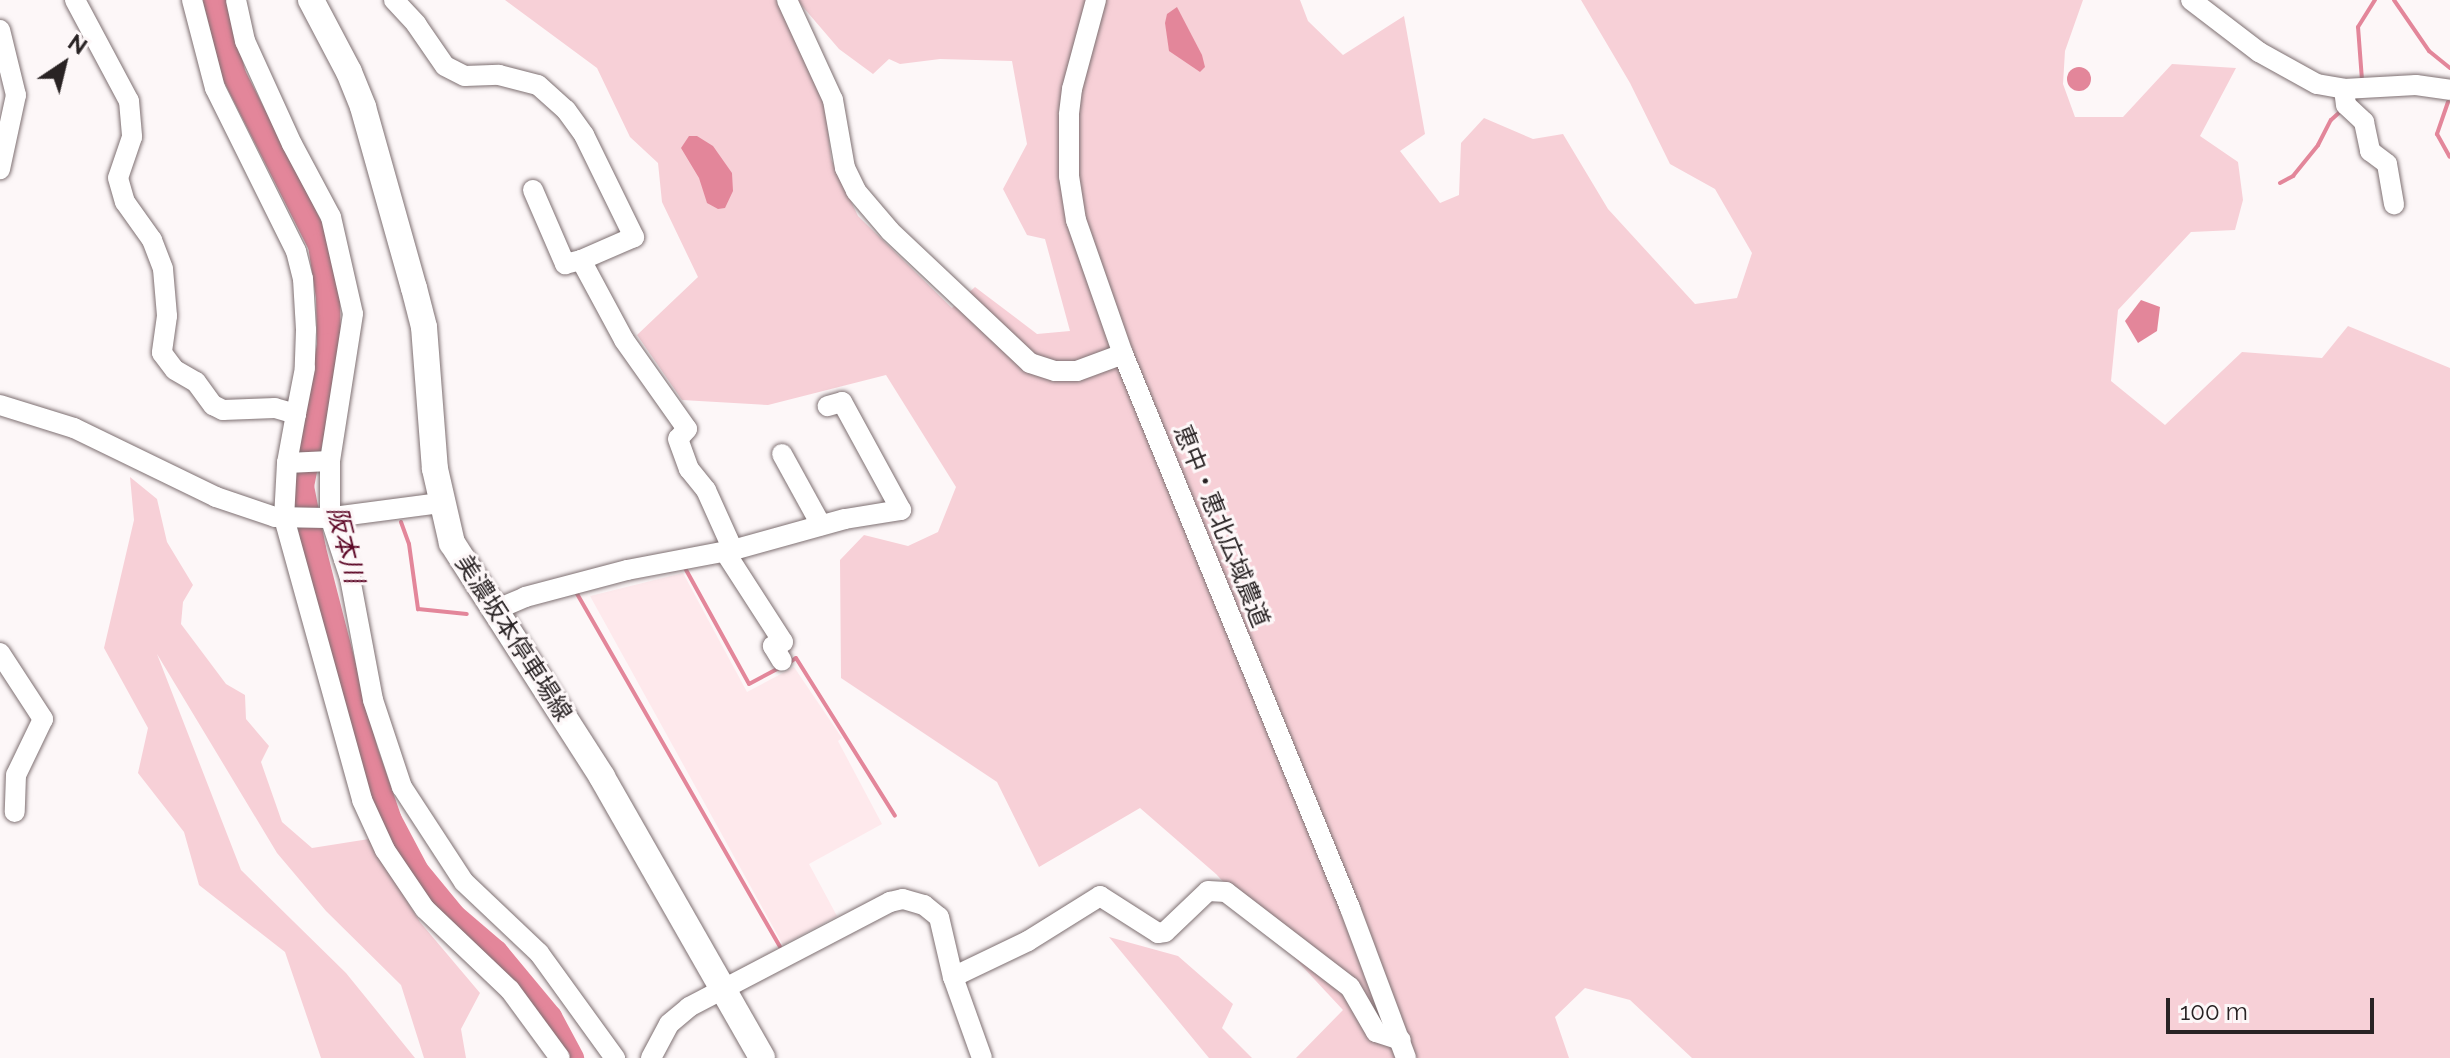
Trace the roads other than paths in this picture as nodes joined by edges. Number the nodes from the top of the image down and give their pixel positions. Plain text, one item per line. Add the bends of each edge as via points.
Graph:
1 (75, 0) edge
2 (192, 0) edge
3 (236, 0) edge
4 (311, 0) edge
5 (394, 0) edge
6 (787, 0) edge
7 (1096, 0) edge
8 (2191, 0) edge
9 (0, 30) edge
10 (2344, 89) junction
11 (2450, 90) edge
12 (0, 169) edge
13 (533, 190) dead end
14 (2394, 204) dead end
15 (581, 260) junction
16 (1123, 354) junction
17 (0, 405) edge
18 (828, 406) dead end
19 (296, 414) junction
20 (782, 454) dead end
21 (330, 461) junction
22 (287, 463) junction
23 (440, 503) junction
24 (288, 518) junction
25 (328, 518) junction
26 (821, 525) junction
27 (729, 551) junction
28 (495, 610) junction
29 (0, 653) edge
30 (782, 661) dead end
31 (15, 812) dead end
32 (953, 977) junction
33 (721, 989) junction
34 (1404, 1049) edge
35 (560, 1058) edge
36 (615, 1058) edge
37 (651, 1058) edge
38 (762, 1058) edge
39 (982, 1058) edge

1 - 19 street via 133,116 118,178 125,202 152,240 163,269 167,316 162,353 223,410 275,408
2 - 19 street via 215,88 296,251 306,330
3 - 21 street via 245,41 331,217 353,314
4 - 23 main road, 美濃坂本停車場線 via 363,107 414,288 424,327
5 - 15 street via 445,66 465,76 499,75 538,85 566,110 601,166 634,237
6 - 16 street via 833,100 845,168 856,191 890,231 1030,363 1077,371
7 - 16 street, 恵中・恵北広域農道 via 1072,89 1069,176 1076,220
8 - 10 street via 2249,46 2295,73
9 - 12 street via 16,95
10 - 11 street via 2405,85
10 - 14 street via 2346,105 2364,122 2370,151 2387,164
13 - 15 street via 565,264
15 - 27 street via 624,340 687,429 678,439 689,469 706,490
16 - 34 street, 恵中・恵北広域農道
17 - 24 street via 64,424 216,497
18 - 26 street via 842,402 901,510
19 - 22 street
20 - 26 street
21 - 22 street
21 - 25 street
22 - 24 street
23 - 25 street
23 - 28 main road, 美濃坂本停車場線 via 459,556
24 - 25 street
24 - 35 street via 362,800 385,850 425,909 510,990
25 - 36 street via 350,578 373,700 402,787 464,882 539,953
26 - 27 street
27 - 28 street via 627,570
27 - 30 street via 783,642 773,646
28 - 33 main road, 美濃坂本停車場線 via 602,777
29 - 31 street via 43,719 16,775
32 - 33 street via 939,917 924,905 903,899
32 - 34 street via 1028,941 1100,896 1158,933 1208,891 1226,892 1350,987 1376,1032
32 - 39 street
33 - 37 street via 676,1016
33 - 38 main road, 美濃坂本停車場線

